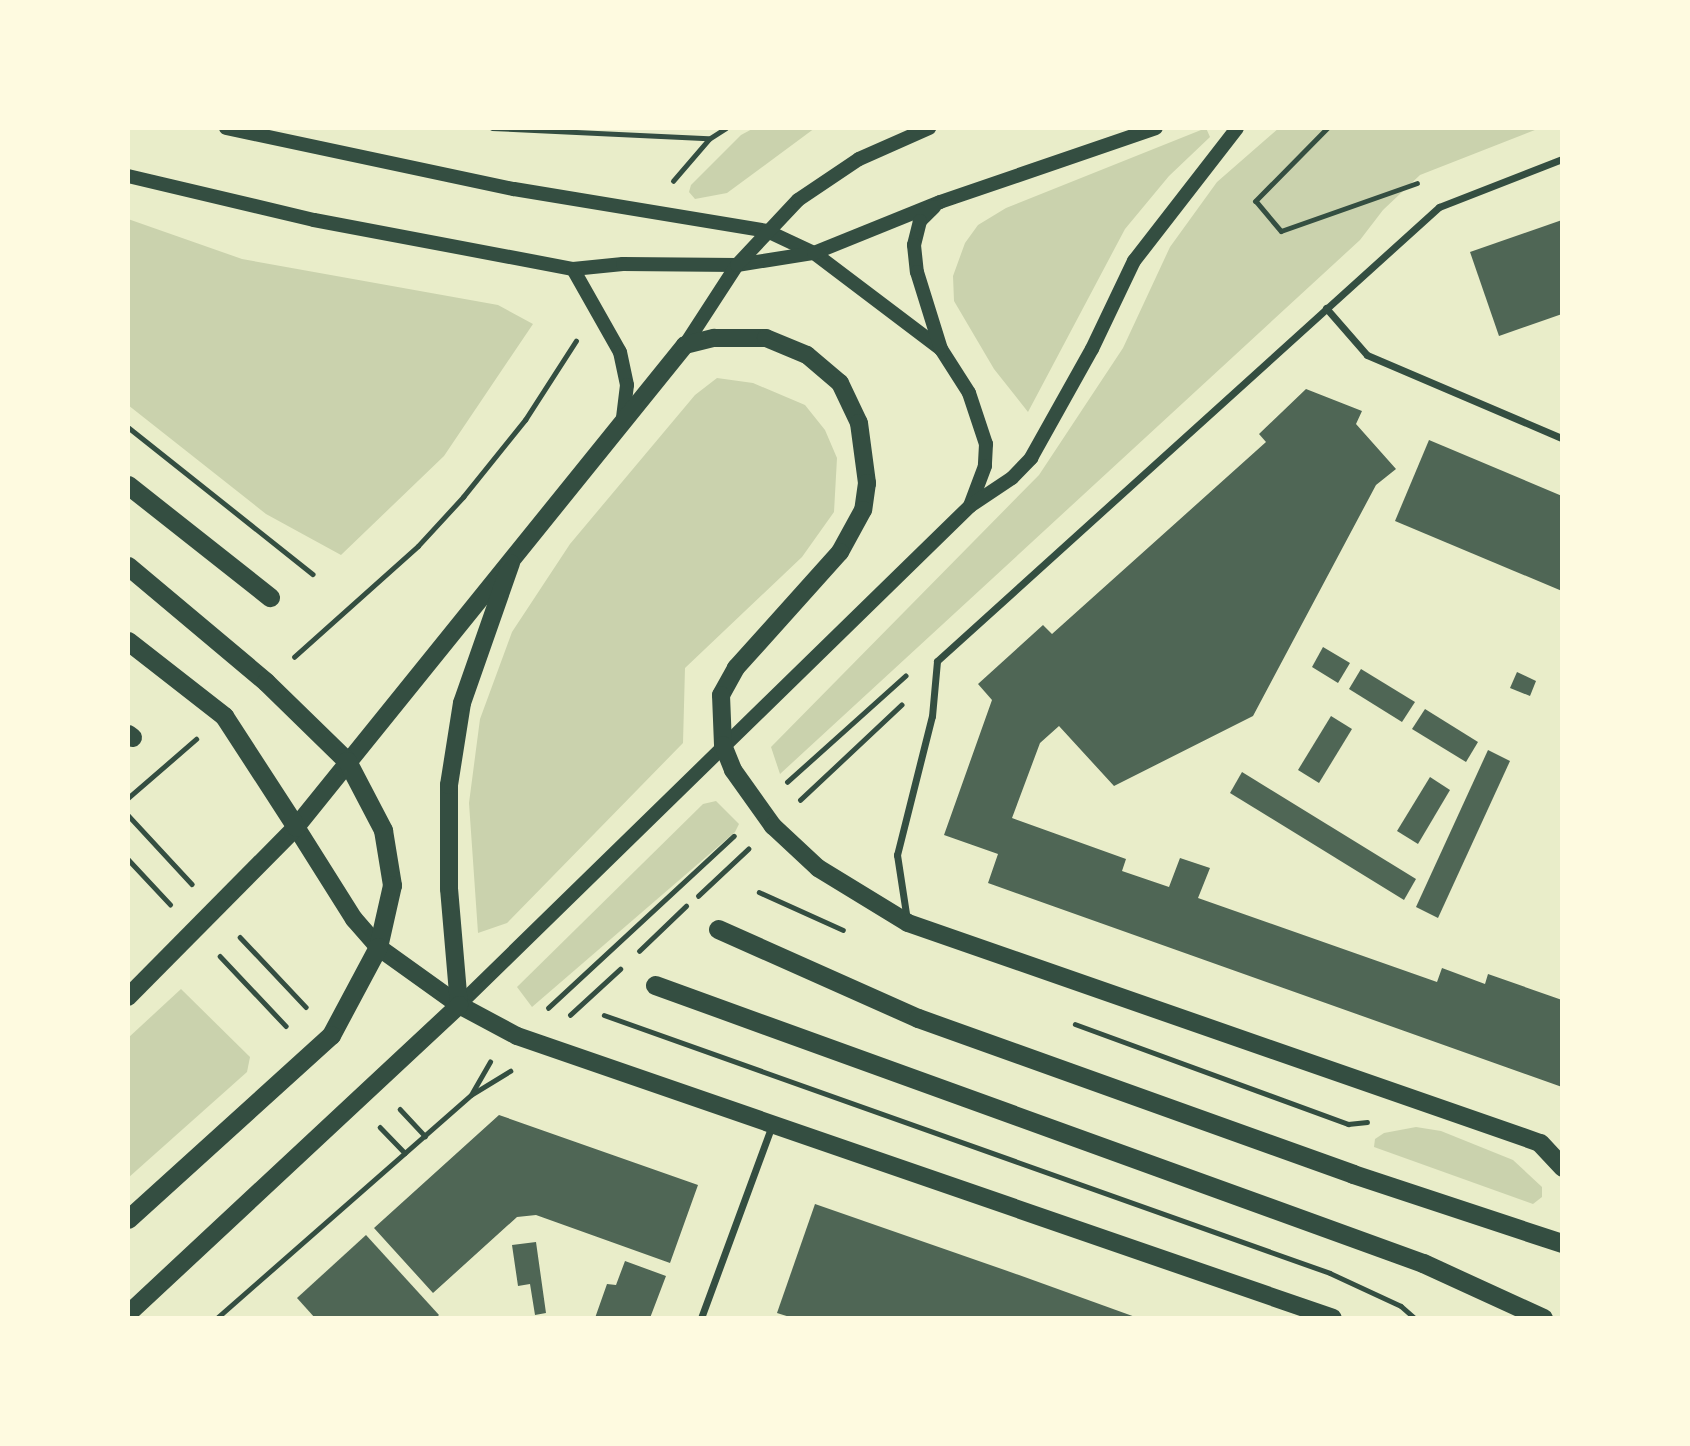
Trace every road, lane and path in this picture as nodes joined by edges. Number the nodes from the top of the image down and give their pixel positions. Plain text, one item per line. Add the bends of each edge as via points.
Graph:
1 (226, 128) edge
2 (492, 128) edge
3 (726, 128) edge
4 (929, 128) edge
5 (1156, 128) edge
6 (1237, 128) edge
7 (1328, 128) edge
8 (709, 139) junction
9 (1562, 159) edge
10 (128, 176) edge
11 (1417, 182) dead end
12 (940, 202) junction
13 (653, 212) junction
14 (767, 231) junction
15 (814, 253) junction
16 (737, 265) junction
17 (573, 269) junction
18 (597, 307) junction
19 (1326, 308) junction
20 (685, 345) junction
21 (941, 349) junction
22 (624, 417) junction
23 (128, 427) edge
24 (1562, 438) edge
25 (128, 485) edge
26 (970, 506) junction
27 (516, 550) junction
28 (128, 566) edge
29 (313, 574) dead end
30 (270, 597) dead end
31 (128, 641) edge
32 (914, 674) dead end
33 (266, 681) junction
34 (907, 699) dead end
35 (224, 716) junction
36 (723, 745) junction
37 (347, 761) junction
38 (128, 797) edge
39 (760, 811) junction
40 (128, 815) edge
41 (773, 826) junction
42 (296, 827) junction
43 (128, 859) edge
44 (215, 909) junction
45 (908, 923) junction
46 (718, 929) dead end
47 (195, 930) junction
48 (378, 947) junction
49 (637, 953) dead end
50 (627, 962) dead end
51 (655, 985) dead end
52 (128, 997) edge
53 (459, 1005) junction
54 (604, 1015) dead end
55 (331, 1034) junction
56 (517, 1036) junction
57 (538, 1045) junction
58 (311, 1054) junction
59 (375, 1082) junction
60 (471, 1095) junction
61 (355, 1101) junction
62 (773, 1124) junction
63 (425, 1136) junction
64 (1540, 1143) junction
65 (1562, 1150) edge
66 (405, 1153) junction
67 (1562, 1167) edge
68 (128, 1219) edge
69 (1562, 1243) edge
70 (128, 1314) edge
71 (217, 1318) edge
72 (701, 1318) edge
73 (1333, 1318) edge
74 (1415, 1318) edge
75 (1543, 1318) edge

1 - 13 main road via 500,186
2 - 8 path
3 - 8 path
4 - 14 main road via 832,174
5 - 12 main road
6 - 26 main road via 1134,261 1092,349 1031,457 1012,478
7 - 11 path via 1256,201 1281,231
8 - 13 path
9 - 19 street via 1439,206
10 - 17 main road via 314,220
12 - 15 main road
12 - 21 main road via 920,221 914,245 917,272
13 - 14 main road
14 - 15 main road
14 - 16 main road
15 - 16 main road
15 - 21 main road
16 - 17 main road via 623,264
16 - 20 main road
17 - 18 main road
18 - 22 main road via 625,369
18 - 33 path via 525,420 463,497 418,545
19 - 24 street via 1367,355
19 - 45 street via 937,661 933,716 897,855
20 - 22 main road
20 - 36 main road via 713,338 766,338 807,355 840,383 852,403 866,455 867,483 853,533 720,695
21 - 26 main road via 969,393 984,431 985,466
22 - 27 main road
23 - 29 path
25 - 30 highway
26 - 36 main road
27 - 37 main road
27 - 53 main road via 462,703 449,785 449,889
28 - 33 highway
31 - 35 highway
32 - 39 path via 902,676
33 - 37 highway
34 - 41 path
35 - 38 path
35 - 42 highway
36 - 39 main road
36 - 53 main road
37 - 42 main road
37 - 48 highway via 383,830 392,885
39 - 41 main road
39 - 56 path
40 - 44 path
41 - 45 main road via 818,868
41 - 49 path
42 - 44 main road
42 - 48 main road via 354,919
43 - 47 path
44 - 47 main road
44 - 55 path
45 - 64 main road
46 - 69 highway via 918,1018 1353,1174
47 - 52 main road
47 - 58 path
48 - 53 main road
48 - 55 highway
50 - 57 path
51 - 75 highway via 1423,1263
53 - 56 main road
53 - 59 main road
54 - 74 path via 1331,1273 1401,1306
55 - 58 highway
56 - 57 main road
56 - 60 path via 484,1069
57 - 60 path via 502,1078
57 - 62 main road
58 - 68 highway
59 - 61 main road
59 - 63 path
60 - 63 path
61 - 66 path
61 - 70 main road
62 - 72 street
62 - 73 main road
63 - 66 path
64 - 65 street
64 - 67 highway
66 - 71 path

